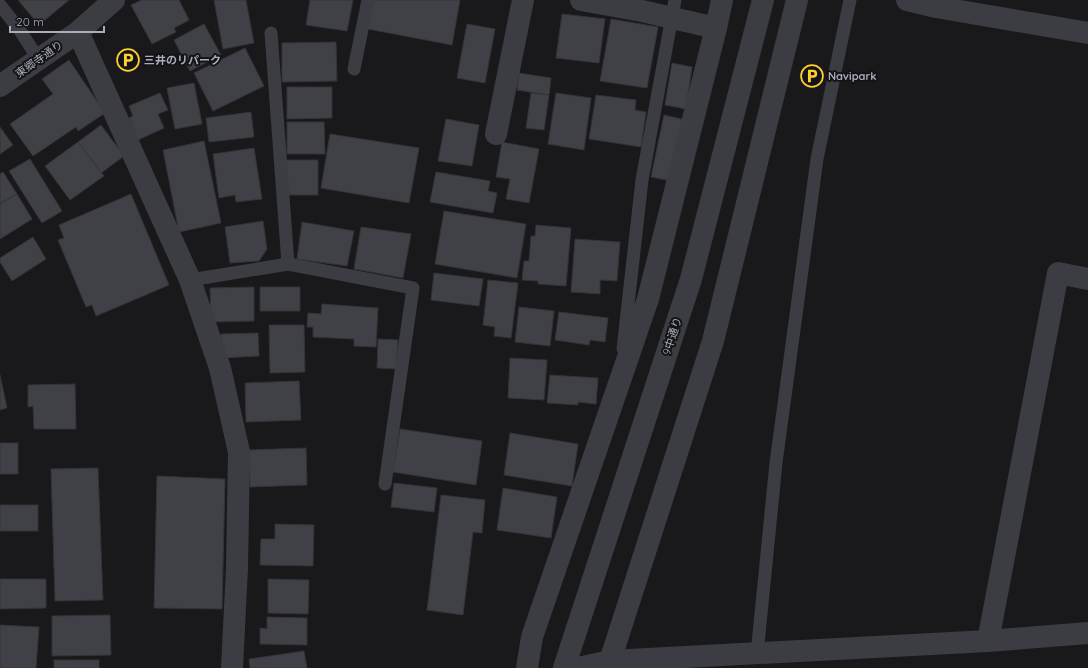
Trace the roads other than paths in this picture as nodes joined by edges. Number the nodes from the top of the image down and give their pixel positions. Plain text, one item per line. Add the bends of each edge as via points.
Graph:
1 (114, 0) edge
2 (368, 0) edge
3 (523, 0) edge
4 (582, 0) edge
5 (722, 0) edge
6 (763, 0) edge
7 (797, 0) edge
8 (850, 0) edge
9 (907, 0) edge
10 (0, 5) edge
11 (673, 9) edge
12 (716, 28) junction
13 (78, 32) junction
14 (271, 33) dead end
15 (1088, 33) edge
16 (40, 60) junction
17 (354, 69) dead end
18 (0, 86) edge
19 (496, 134) dead end
20 (288, 264) junction
21 (1088, 279) edge
22 (190, 280) junction
23 (620, 380) junction
24 (385, 484) dead end
25 (1088, 633) edge
26 (988, 641) junction
27 (757, 654) junction
28 (610, 661) junction
29 (232, 668) edge
30 (527, 668) edge
31 (564, 668) edge
32 (578, 668) edge

1 - 13 street, 東郷寺通り
2 - 17 lane
3 - 19 street
4 - 11 street
5 - 12 street
6 - 31 street, 9中通り via 691,279
7 - 28 street via 713,341
8 - 27 lane via 817,159 776,464
9 - 15 street
10 - 16 lane
11 - 12 street
11 - 23 lane via 642,180
12 - 23 street via 648,299
13 - 16 street, 東郷寺通り
13 - 22 street
14 - 20 lane
16 - 18 street, 東郷寺通り
20 - 22 lane
20 - 24 lane via 413,288
21 - 26 street via 1058,273
22 - 29 street via 220,368 239,452
23 - 30 street via 532,637
25 - 26 street
26 - 27 street
27 - 28 street
28 - 32 street, bridge

